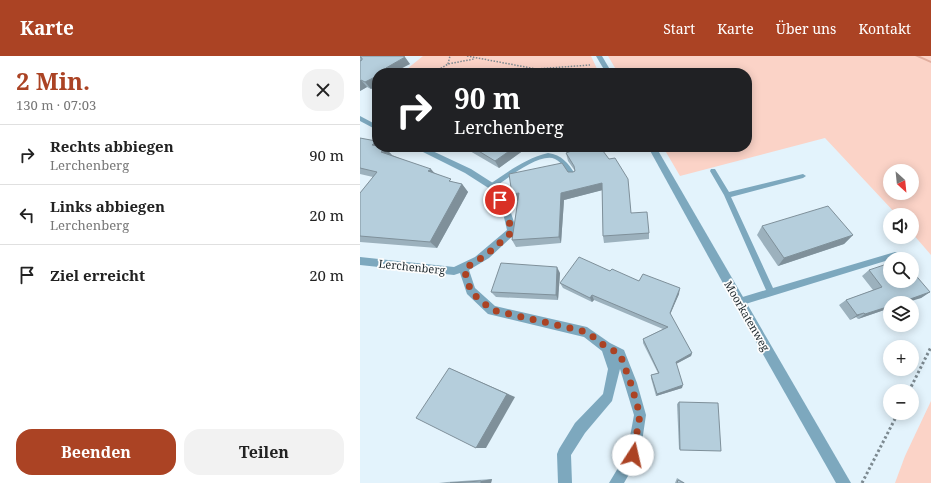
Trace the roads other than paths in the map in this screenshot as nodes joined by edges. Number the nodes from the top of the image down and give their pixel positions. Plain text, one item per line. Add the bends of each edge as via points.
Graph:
1 (599, 56) edge
2 (606, 68) edge
3 (360, 118) edge
4 (372, 125) edge
5 (428, 152) edge
6 (655, 152) edge
7 (713, 171) dead end
8 (573, 176) edge
9 (802, 176) dead end
10 (492, 186) junction
11 (727, 195) junction
12 (883, 258) edge
13 (360, 261) edge
14 (464, 269) junction
15 (771, 292) junction
16 (739, 302) junction
17 (606, 347) junction
18 (566, 483) edge
19 (616, 483) edge
20 (844, 483) edge

1 - 2 street
3 - 4 street
5 - 10 street, Lerchenberg via 468,171
6 - 16 street, Moorkatenweg
7 - 11 lane
8 - 10 lane via 559,158 546,155
9 - 11 lane
10 - 14 street, Lerchenberg via 507,214 512,232 486,255
11 - 15 lane
12 - 15 lane
13 - 14 street, Lerchenberg via 454,271
14 - 17 street via 471,292 492,310 587,332
15 - 16 lane
16 - 20 street, Moorkatenweg
17 - 18 street via 614,370 608,397 580,428 564,454
17 - 19 street via 620,354 640,415 633,455

